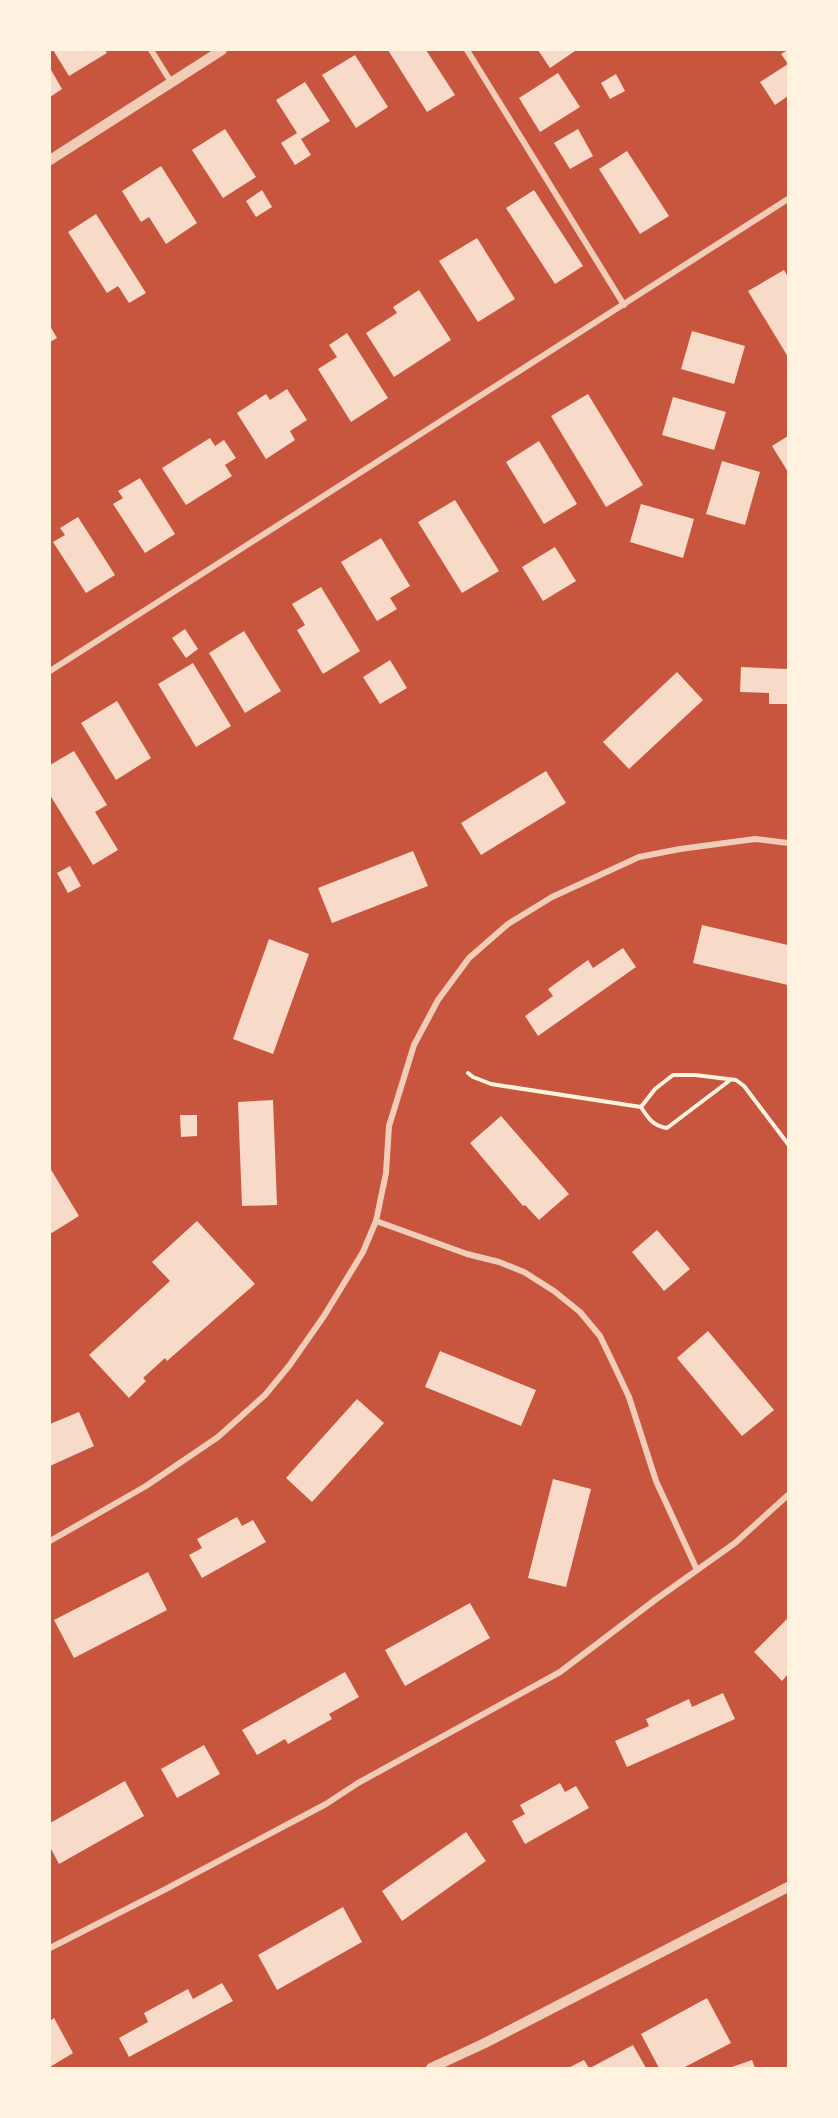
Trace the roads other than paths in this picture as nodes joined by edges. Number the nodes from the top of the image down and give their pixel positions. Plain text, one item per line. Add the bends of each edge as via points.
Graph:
1 (151, 50) edge
2 (222, 50) edge
3 (467, 50) edge
4 (171, 82) junction
5 (50, 160) edge
6 (789, 199) edge
7 (624, 305) junction
8 (50, 672) edge
9 (789, 843) edge
10 (376, 1221) junction
11 (789, 1495) edge
12 (50, 1541) edge
13 (697, 1570) junction
14 (789, 1887) edge
15 (50, 1948) edge
16 (431, 2068) edge

1 - 4 street
2 - 4 street
3 - 7 street
4 - 5 street
6 - 7 street
7 - 8 street
9 - 10 street via 755,839 639,857 552,897 508,924 469,958 438,1000 414,1045 389,1126 386,1173
10 - 12 street via 363,1252 324,1316 265,1395 218,1437 146,1486
10 - 13 street via 524,1272 580,1312 600,1336 629,1397 656,1481
11 - 13 street via 735,1543
13 - 15 street via 560,1672 327,1804
14 - 16 street

